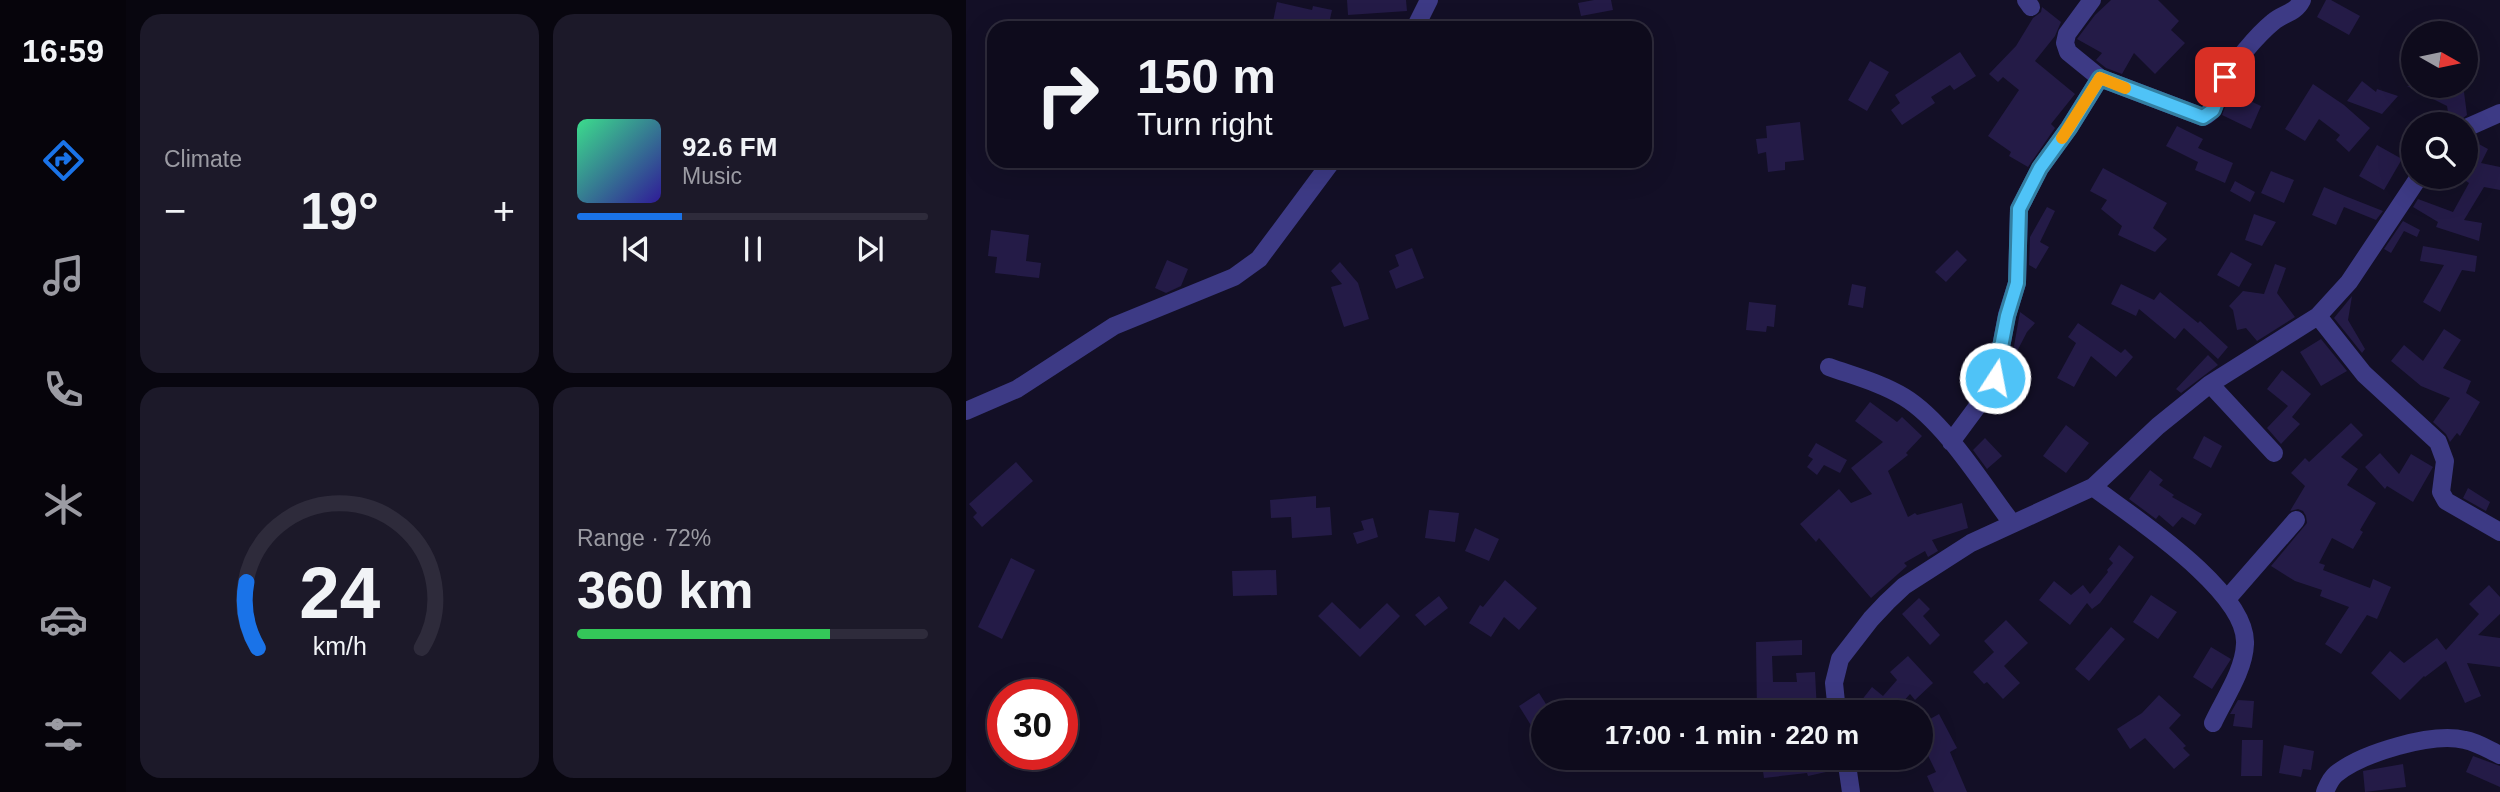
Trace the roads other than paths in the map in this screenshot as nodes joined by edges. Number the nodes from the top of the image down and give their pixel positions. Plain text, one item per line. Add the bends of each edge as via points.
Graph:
1 (1429, 0) edge
2 (2092, 0) edge
3 (2302, 0) edge
4 (1418, 21) edge
5 (2100, 78) junction
6 (2500, 113) edge
7 (2478, 123) edge
8 (1327, 168) edge
9 (2411, 189) edge
10 (2318, 316) junction
11 (1829, 367) dead end
12 (2210, 384) junction
13 (966, 411) edge
14 (1951, 442) junction
15 (2274, 453) dead end
16 (2093, 487) junction
17 (2296, 520) dead end
18 (2012, 523) junction
19 (2500, 532) edge
20 (2227, 599) junction
21 (1836, 700) edge
22 (2213, 723) dead end
23 (2500, 755) edge
24 (1848, 770) edge
25 (1851, 792) edge
26 (2325, 792) edge

1 - 4 street
2 - 5 street via 2065,43 2068,52
3 - 5 street via 2298,8 2274,20 2260,34 2225,77 2207,116 2196,116
5 - 14 street via 2021,204 2017,283 1995,378
6 - 7 street
8 - 13 street via 1259,259 1245,270 1114,326 1017,389
9 - 10 street via 2349,282
10 - 12 street
10 - 19 street via 2364,374 2438,442 2445,461 2441,492 2446,501
11 - 14 street via 1906,398
12 - 15 street
12 - 16 street
14 - 18 street
16 - 18 street
16 - 20 street via 2173,548
17 - 20 street
18 - 21 street via 1904,586 1871,619 1840,659
20 - 22 street via 2245,629 2245,647
23 - 26 street via 2466,740 2419,740 2338,772
24 - 25 street

